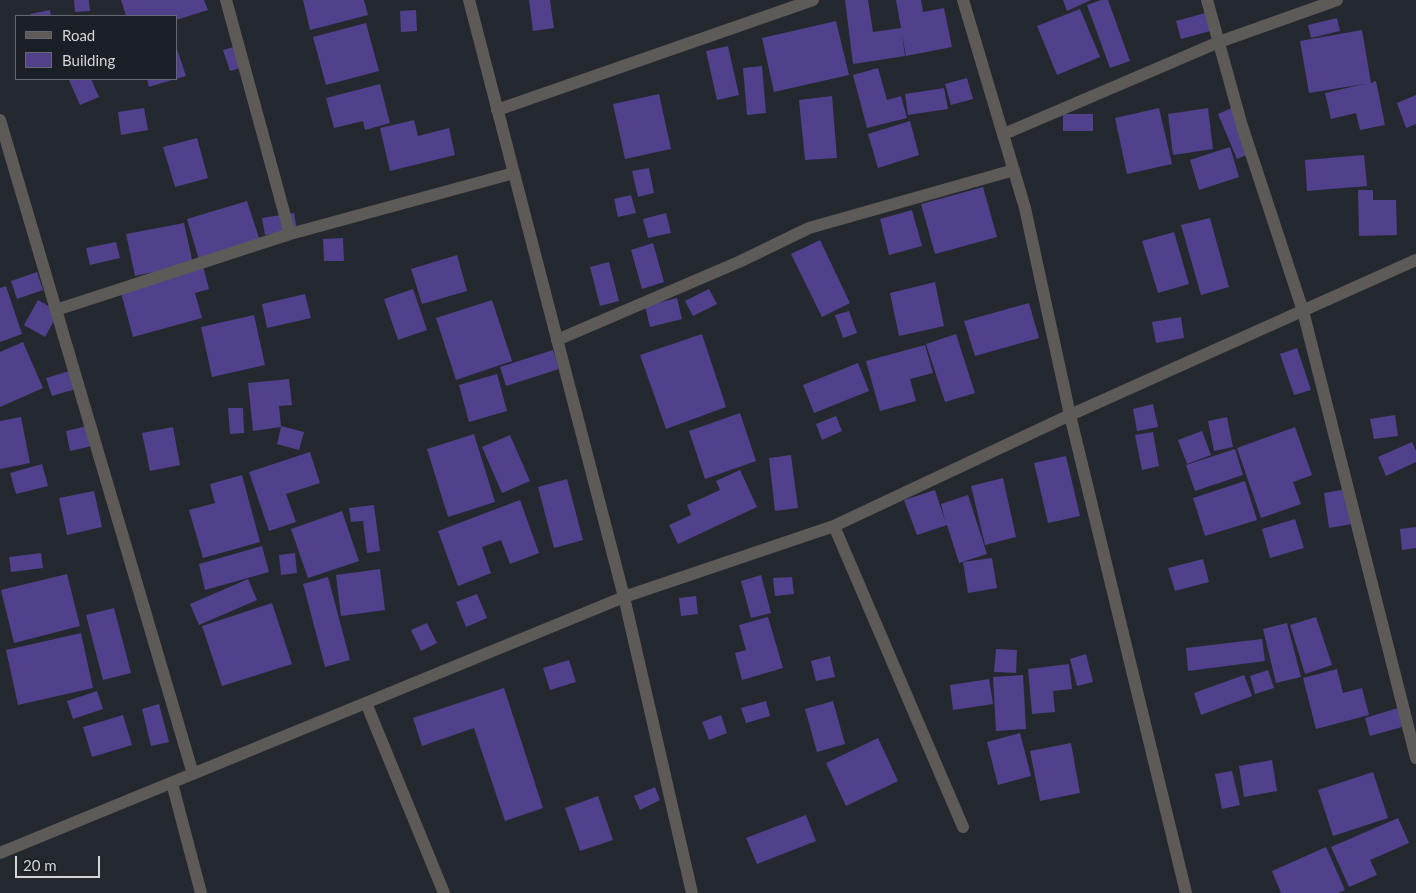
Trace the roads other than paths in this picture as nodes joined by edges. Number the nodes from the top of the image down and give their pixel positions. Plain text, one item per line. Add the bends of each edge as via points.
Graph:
1 (226, 0) edge
2 (469, 0) edge
3 (813, 0) edge
4 (963, 0) edge
5 (1207, 0) edge
6 (1337, 0) edge
7 (1219, 42) junction
8 (498, 110) junction
9 (0, 120) edge
10 (1004, 134) junction
11 (1014, 170) junction
12 (514, 173) junction
13 (290, 234) junction
14 (1416, 260) edge
15 (56, 310) junction
16 (1303, 311) junction
17 (558, 340) junction
18 (1070, 415) junction
19 (834, 526) junction
20 (624, 598) junction
21 (366, 703) junction
22 (1416, 758) edge
23 (193, 774) junction
24 (172, 783) junction
25 (963, 827) dead end
26 (0, 852) edge
27 (201, 893) edge
28 (444, 893) edge
29 (692, 893) edge
30 (1186, 893) edge

1 - 13 street
2 - 8 street
3 - 8 street
4 - 10 street
5 - 7 street
6 - 7 street
7 - 10 street
7 - 16 street via 1242,126
8 - 12 street
9 - 15 street
10 - 11 street
11 - 17 street via 809,228
11 - 18 street via 1026,208
12 - 13 street
12 - 17 street
13 - 15 street
14 - 16 street
15 - 23 street
16 - 18 street
16 - 22 street
17 - 20 street
18 - 19 street
18 - 30 street
19 - 20 street
19 - 25 street
20 - 21 street
20 - 29 street
21 - 23 street
21 - 28 street
23 - 24 street
24 - 26 street
24 - 27 street

